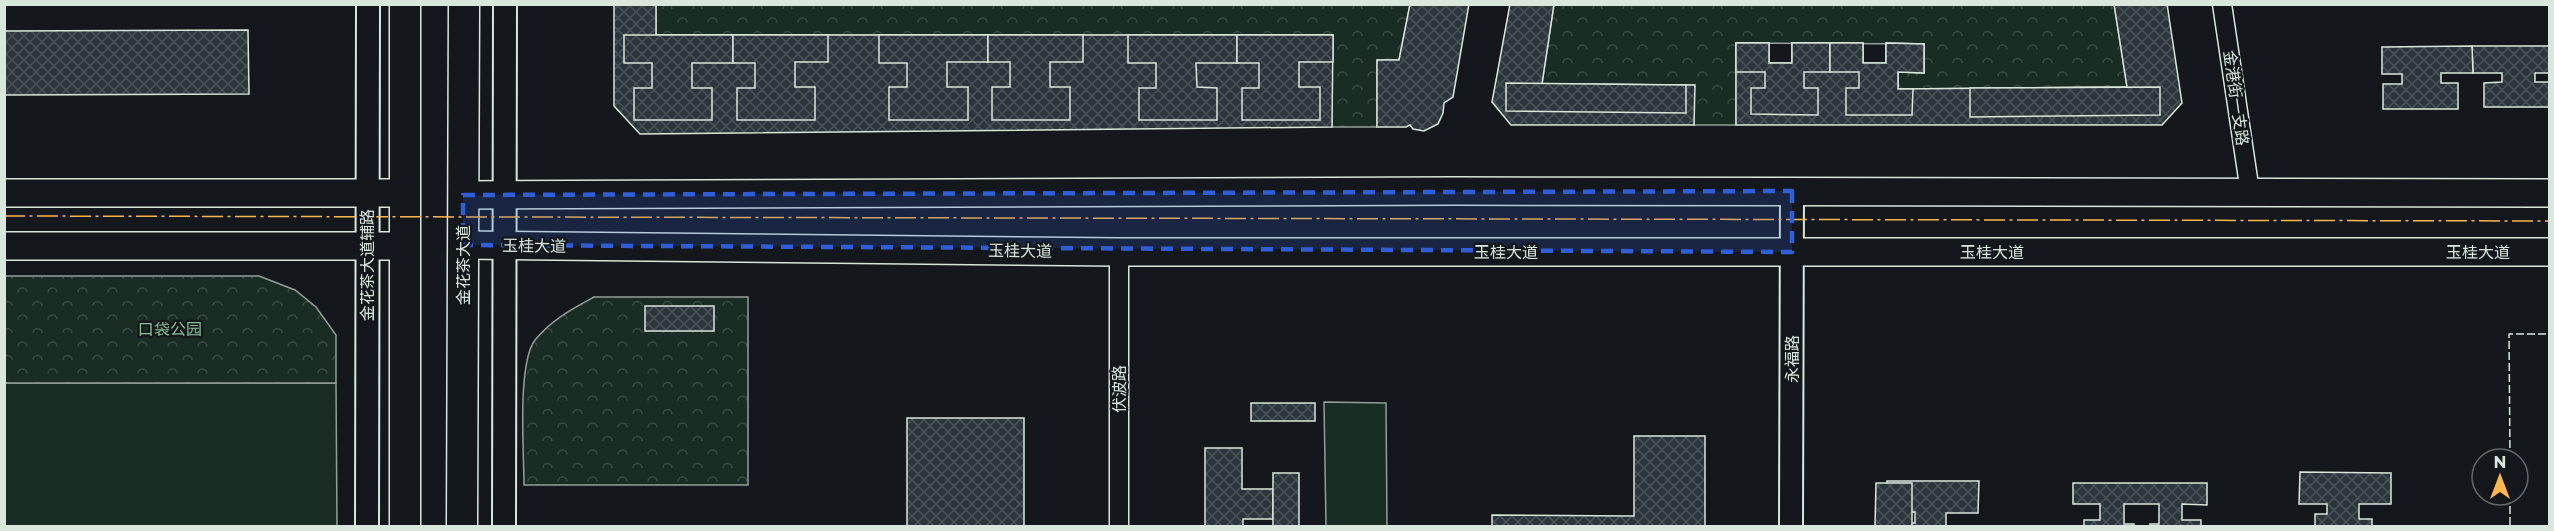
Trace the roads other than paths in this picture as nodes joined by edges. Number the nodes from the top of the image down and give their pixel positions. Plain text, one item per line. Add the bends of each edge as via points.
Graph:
1 (368, 4) edge
2 (405, 4) edge
3 (464, 4) edge
4 (505, 4) edge
5 (2222, 4) edge
6 (1792, 191) junction
7 (2250, 192) junction
8 (4, 193) edge
9 (367, 193) junction
10 (405, 193) junction
11 (2550, 193) edge
12 (463, 195) junction
13 (505, 195) junction
14 (463, 245) junction
15 (4, 246) edge
16 (405, 246) junction
17 (505, 246) junction
18 (367, 247) junction
19 (1119, 252) junction
20 (1792, 252) junction
21 (2550, 252) edge
22 (366, 526) edge
23 (405, 526) edge
24 (462, 526) edge
25 (504, 526) edge
26 (1119, 526) edge
27 (1791, 526) edge

1 - 9 street, 金花茶大道辅路
2 - 10 main road
3 - 12 main road, 金花茶大道
4 - 13 street
5 - 7 street, 金港街一支路
6 - 7 main road
6 - 13 main road
6 - 20 street, 永福路
7 - 11 main road
8 - 9 main road
9 - 10 main road
9 - 18 street, 金花茶大道辅路
10 - 16 main road
12 - 13 main road
12 - 14 main road, 金花茶大道
13 - 17 street
14 - 17 main road, 玉桂大道
14 - 24 main road, 金花茶大道
15 - 18 main road
16 - 18 main road
16 - 23 main road
17 - 19 main road, 玉桂大道
17 - 25 street
18 - 22 street, 金花茶大道辅路
19 - 20 main road, 玉桂大道
19 - 26 street, 伏波路
20 - 21 main road, 玉桂大道
20 - 27 street, 永福路

